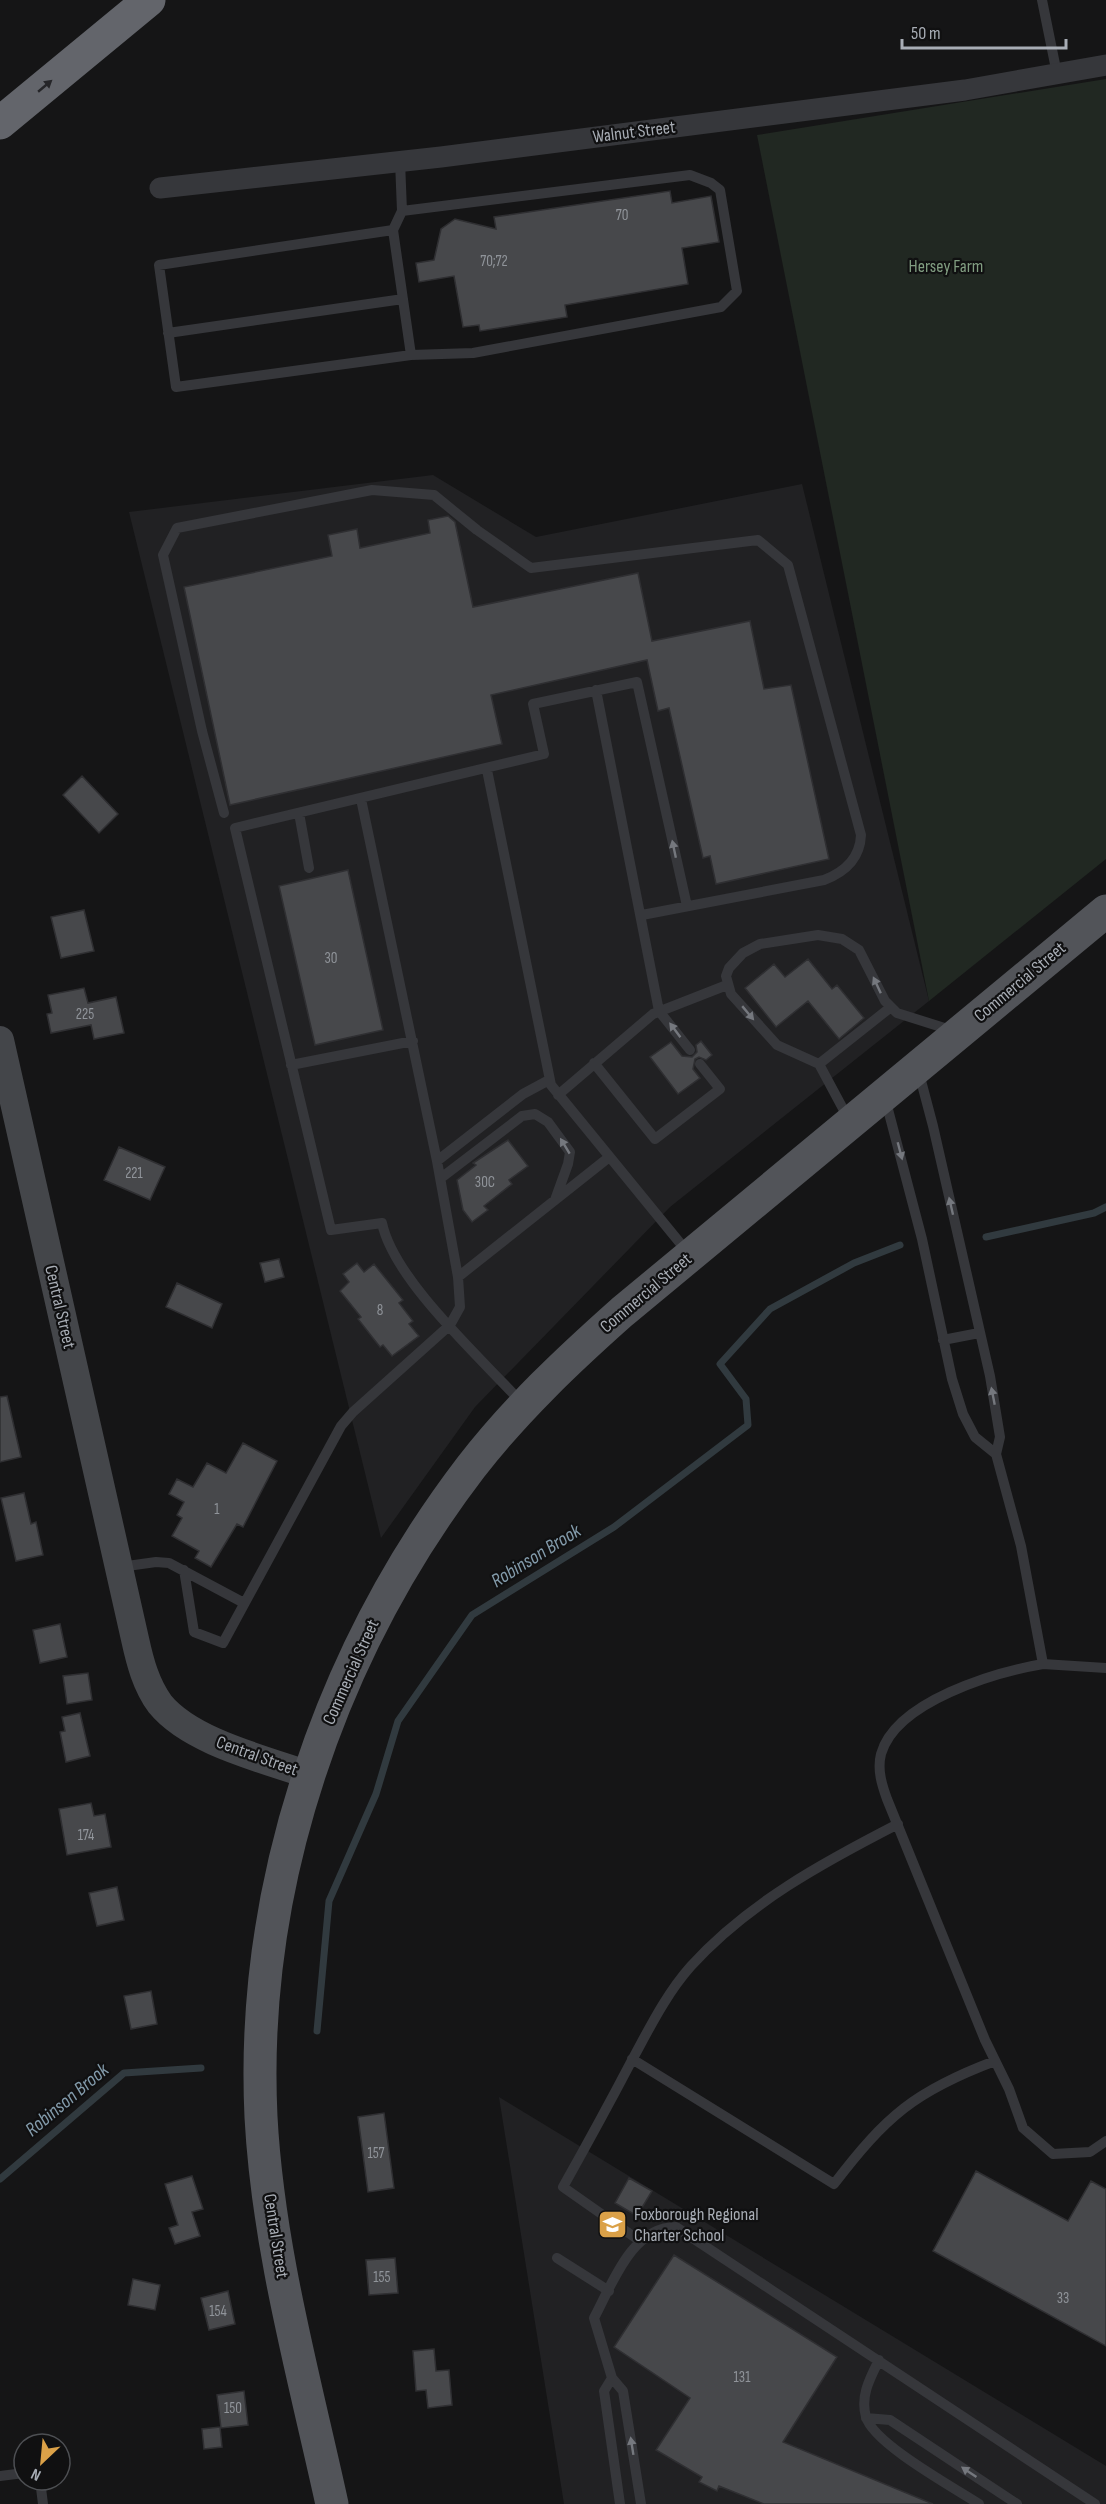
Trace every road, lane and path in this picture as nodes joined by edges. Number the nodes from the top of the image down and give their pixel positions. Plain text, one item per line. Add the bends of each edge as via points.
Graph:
1 (149, 0) edge
2 (1042, 0) edge
3 (1106, 65) edge
4 (1057, 74) junction
5 (0, 123) edge
6 (400, 161) junction
7 (160, 188) dead end
8 (402, 211) junction
9 (393, 230) junction
10 (403, 299) junction
11 (168, 333) junction
12 (411, 355) junction
13 (596, 690) junction
14 (487, 770) junction
15 (361, 799) junction
16 (224, 813) dead end
17 (299, 813) junction
18 (309, 868) dead end
19 (687, 906) junction
20 (1106, 911) edge
21 (642, 915) junction
22 (727, 985) junction
23 (891, 1007) junction
24 (660, 1011) junction
25 (960, 1032) junction
26 (0, 1040) edge
27 (412, 1041) junction
28 (690, 1050) dead end
29 (594, 1063) junction
30 (700, 1064) dead end
31 (819, 1064) junction
32 (291, 1065) junction
33 (917, 1068) junction
34 (549, 1080) junction
35 (558, 1095) junction
36 (884, 1095) junction
37 (851, 1123) junction
38 (608, 1158) junction
39 (437, 1161) junction
40 (441, 1178) junction
41 (555, 1200) junction
42 (690, 1256) junction
43 (458, 1277) junction
44 (450, 1325) junction
45 (979, 1333) junction
46 (943, 1340) junction
47 (524, 1405) junction
48 (996, 1454) junction
49 (118, 1567) junction
50 (184, 1570) junction
51 (244, 1603) junction
52 (1043, 1664) junction
53 (1106, 1668) edge
54 (309, 1775) junction
55 (898, 1824) junction
56 (632, 2059) junction
57 (995, 2061) junction
58 (1106, 2141) edge
59 (640, 2241) junction
60 (557, 2258) dead end
61 (609, 2291) junction
62 (879, 2360) junction
63 (612, 2378) junction
64 (866, 2418) junction
65 (332, 2504) edge
66 (620, 2504) edge
67 (641, 2504) edge
68 (979, 2504) edge
69 (1017, 2504) edge
70 (1095, 2504) edge

5 -> 1 highway
2 - 4 lane
3 - 4 street, Walnut Street
4 - 6 street, Walnut Street via 965,90
6 - 7 street, Walnut Street
6 - 8 lane
8 - 9 lane
8 - 12 lane via 690,175 720,190 736,291 721,307 473,353
9 - 10 lane
9 - 11 lane via 159,265
10 - 11 lane
10 - 12 lane
11 - 12 lane via 176,387
13 - 14 lane via 533,704 544,754
19 -> 13 lane via 637,682
13 - 21 lane
14 - 15 lane
14 - 34 lane
15 - 17 lane
15 - 27 lane
16 - 19 lane via 163,555 177,528 372,490 434,495 531,568 758,540 788,565 861,844 844,870 824,880
17 - 18 lane
17 - 32 lane via 235,828
19 - 21 lane
20 - 25 main road, Commercial Street
21 - 24 lane
23 -> 22 lane via 859,950 834,936 818,935 751,948 729,968
22 - 24 lane
22 -> 31 lane via 770,1040
23 - 25 lane via 913,1020
23 - 31 lane
28 -> 24 lane
24 - 29 lane
25 - 33 main road, Commercial Street
26 - 49 main road, Central Street
27 - 32 lane
27 - 39 lane
29 - 30 lane via 655,1139 720,1089
29 - 35 lane
31 - 37 lane
32 - 44 lane via 331,1230 382,1222 398,1263
33 - 36 main road, Commercial Street
45 -> 33 lane
34 - 35 lane
34 - 39 lane via 523,1094
35 - 38 lane
36 - 37 main road, Commercial Street
36 -> 46 lane via 922,1239
37 - 42 main road, Commercial Street
38 - 41 lane
38 - 42 lane
39 - 40 lane
41 -> 40 lane via 570,1152 548,1122 535,1113 522,1116
40 - 43 lane
41 - 43 lane
42 - 47 main road, Commercial Street via 589,1341
43 - 44 lane via 460,1307
44 - 47 lane
44 - 51 lane via 341,1426
45 - 46 lane
48 -> 45 lane via 998,1421
46 - 48 lane via 963,1414 981,1444
47 - 54 main road, Commercial Street via 472,1467 406,1563 360,1648
48 - 52 lane via 1021,1546
49 - 50 lane via 163,1562
49 - 54 main road, Central Street via 139,1659 161,1705 203,1735
50 - 51 lane
50 - 51 lane via 194,1632 223,1643
52 - 53 lane
52 - 55 lane via 985,1678 923,1708 895,1730 884,1747 879,1772
54 - 65 main road, Central Street via 288,1850 269,1953 262,2028 261,2104 277,2247
55 - 56 lane via 780,1890 732,1927 691,1966 654,2018
55 - 57 lane
56 - 57 lane via 834,2184 892,2117 923,2093
56 - 59 lane via 564,2187
57 - 58 lane via 1023,2128 1053,2154 1090,2152
59 - 61 lane
59 - 62 lane via 662,2227 676,2227
60 - 61 lane
61 - 63 lane via 594,2318
62 - 64 lane via 866,2386
62 - 70 lane
63 - 66 lane via 604,2391
67 -> 63 lane via 623,2391
64 - 68 lane via 883,2440
69 -> 64 lane via 890,2420

